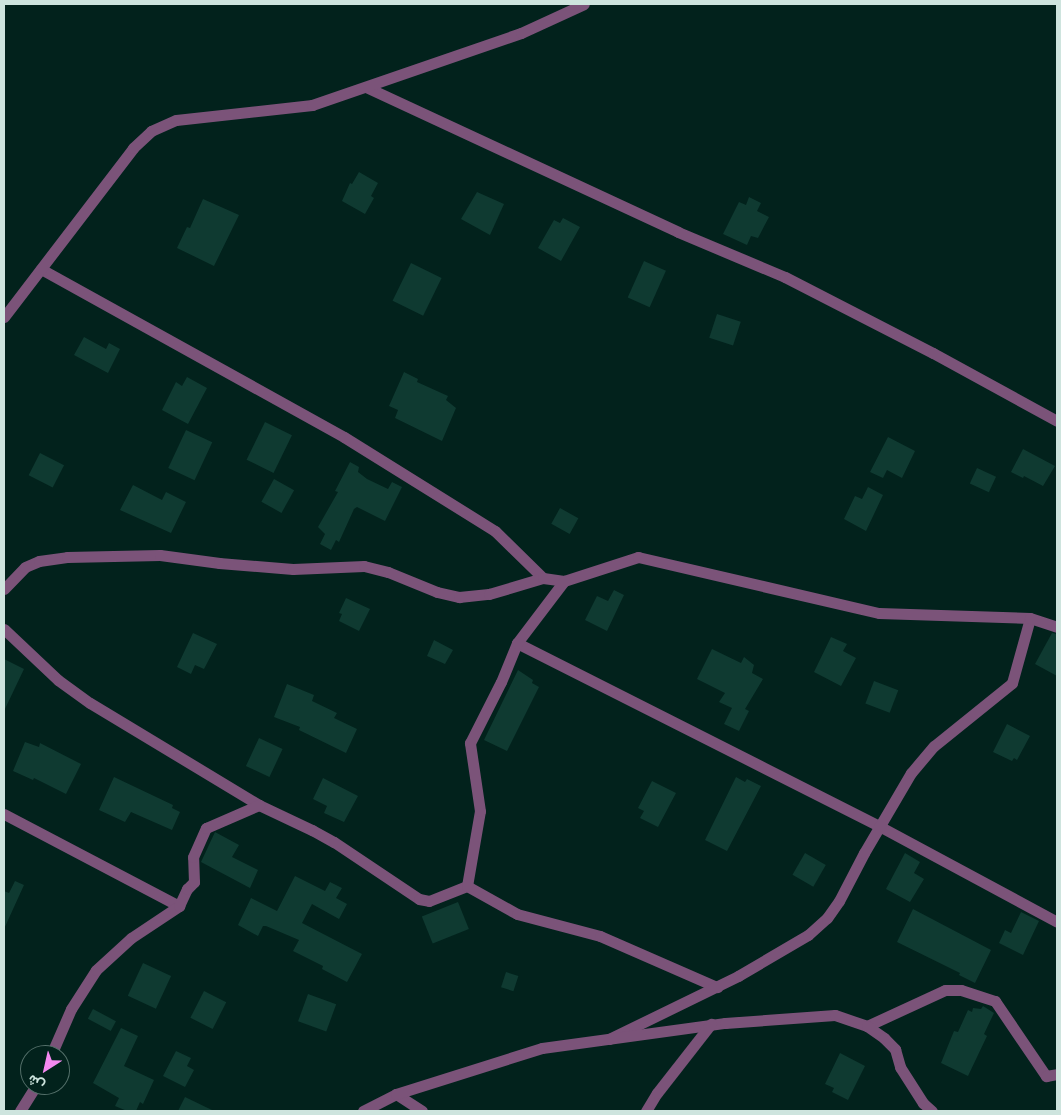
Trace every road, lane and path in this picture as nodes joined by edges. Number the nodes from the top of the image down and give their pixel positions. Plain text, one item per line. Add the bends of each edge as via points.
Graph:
1 (584, 4) edge
2 (366, 86) junction
3 (41, 269) junction
4 (4, 317) edge
5 (1057, 422) edge
6 (542, 578) junction
7 (564, 581) junction
8 (4, 588) edge
9 (1030, 618) junction
10 (1057, 627) edge
11 (4, 629) edge
12 (517, 643) junction
13 (259, 805) junction
14 (4, 814) edge
15 (879, 826) junction
16 (467, 886) junction
17 (179, 906) junction
18 (1057, 922) edge
19 (717, 986) junction
20 (711, 1024) junction
21 (867, 1026) junction
22 (609, 1039) junction
23 (55, 1045) edge
24 (1057, 1074) edge
25 (396, 1094) junction
26 (30, 1095) edge
27 (20, 1111) edge
28 (363, 1111) edge
29 (422, 1111) edge
30 (646, 1111) edge
31 (932, 1111) edge

1 - 2 street via 521,33
2 - 3 street via 312,105 176,120 150,131 133,148
2 - 5 street via 678,232 785,277 933,353
3 - 4 street
3 - 6 street via 353,442 495,531
6 - 7 street
6 - 8 street via 489,594 459,597 364,566 293,569 160,555 68,557 39,561 25,567
7 - 9 street via 638,558 879,614
7 - 12 street
9 - 10 street
9 - 15 street via 1012,683 934,746 911,773
11 - 13 street via 58,680 90,703
12 - 15 street
12 - 16 street via 470,743 480,811
13 - 16 street via 312,830 419,898 429,901
13 - 17 street via 206,828 193,858 194,882
14 - 17 street
15 - 18 street
15 - 19 street via 827,918 808,935
16 - 19 street via 516,914 600,936
17 - 23 street via 130,938 96,970 70,1009
19 - 22 street
20 - 21 street via 835,1015
20 - 22 street
20 - 30 street
21 - 24 street via 945,990 961,990 995,1000 1046,1076
21 - 31 street via 895,1050 900,1067 923,1104
22 - 25 street via 542,1048
25 - 28 street
25 - 29 street
26 - 27 street

